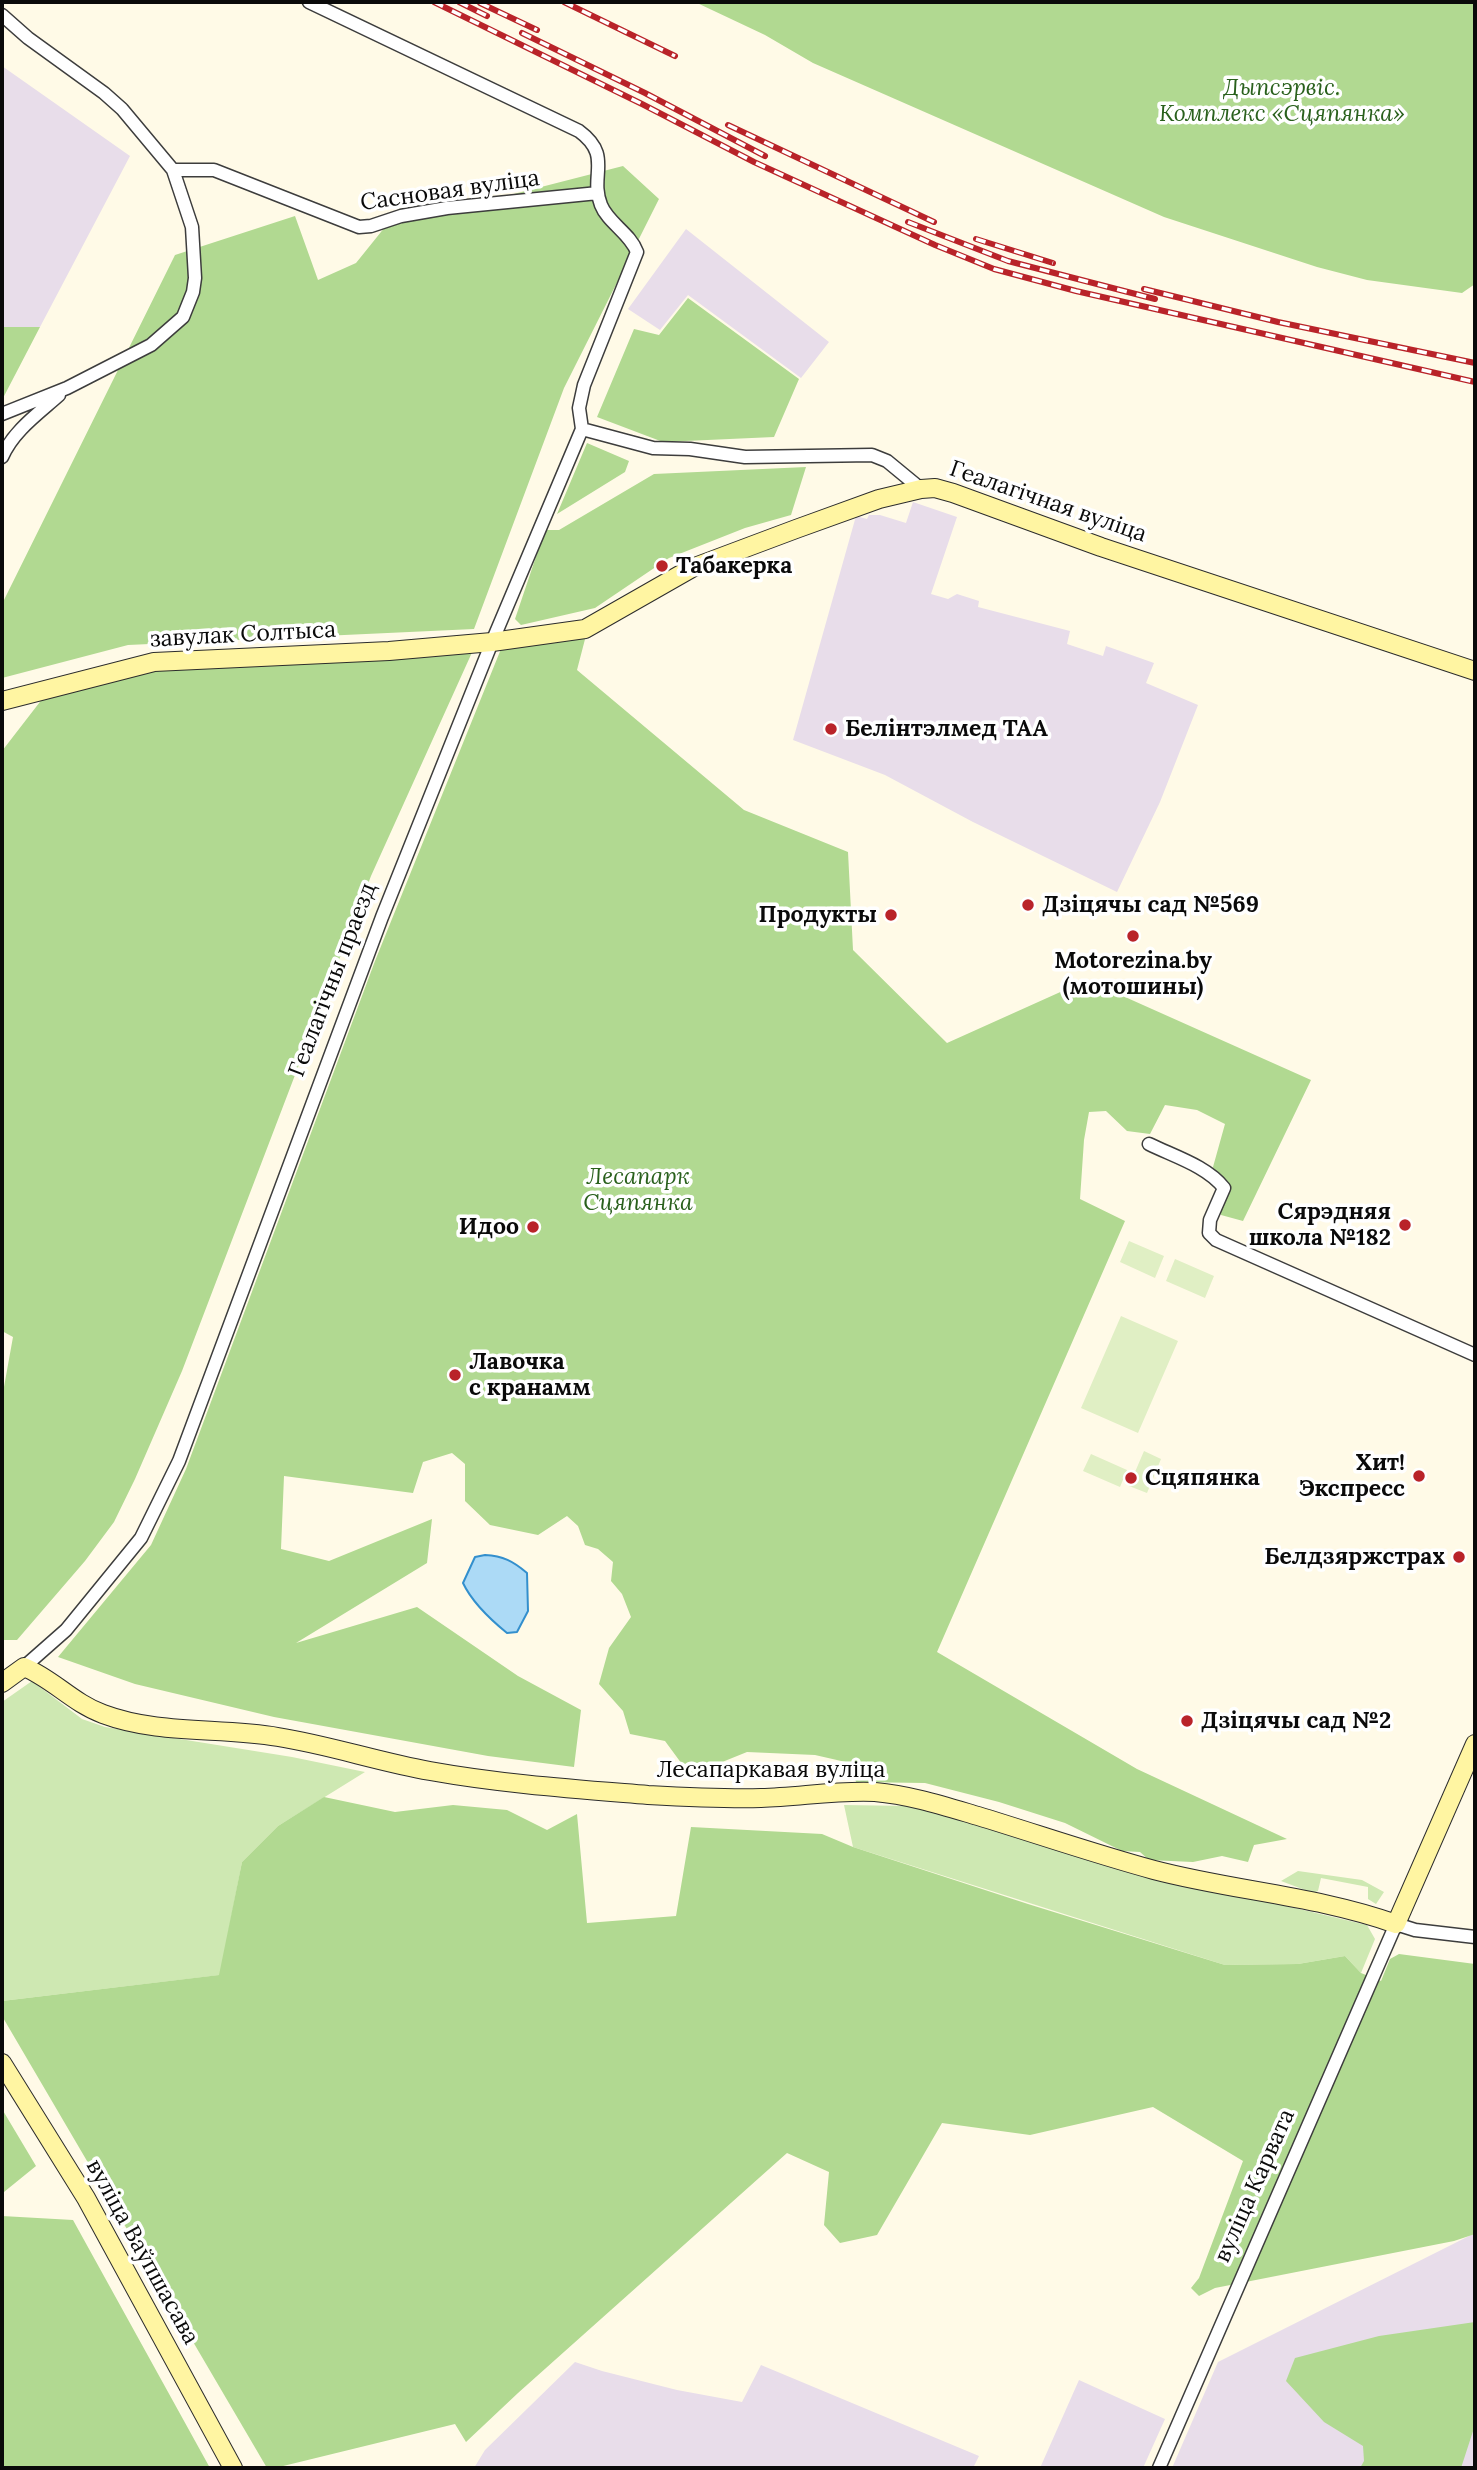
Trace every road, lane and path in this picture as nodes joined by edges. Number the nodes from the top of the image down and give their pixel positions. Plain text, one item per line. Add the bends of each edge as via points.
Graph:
1 (309, 2) edge
2 (2, 15) edge
3 (173, 170) junction
4 (598, 193) junction
5 (67, 388) junction
6 (2, 414) edge
7 (582, 429) junction
8 (2, 457) edge
9 (921, 489) junction
10 (492, 642) junction
11 (1475, 671) edge
12 (2, 701) edge
13 (1149, 1144) dead end
14 (1475, 1355) edge
15 (24, 1667) junction
16 (2, 1683) edge
17 (1475, 1744) edge
18 (1396, 1924) junction
19 (1475, 1937) edge
20 (2, 2063) edge
21 (233, 2468) edge
22 (1159, 2468) edge

1 - 4 street via 579,131 590,140 600,160
2 - 3 street via 122,108
3 - 4 street, Сасновая вуліца via 214,170 359,227 447,208
3 - 5 street via 192,227 195,278 189,305 173,328 151,345
4 - 7 street, Геалагічны праезд via 601,207 637,252 584,386 579,408
5 - 6 street
5 - 8 street via 27,423
7 - 9 street via 653,448 745,457 872,455 887,461
7 - 10 street, Геалагічны праезд
9 - 10 street, Геалагічная вуліца via 879,499 692,568 585,629
9 - 11 street, Геалагічная вуліца via 953,493
10 - 12 street, завулак Солтыса via 154,662
10 - 15 street, Геалагічны праезд via 174,1472 141,1538 66,1629
13 - 14 street via 1206,1172 1224,1188 1210,1220 1209,1233 1216,1240
15 - 16 street, Геалагічны праезд
15 - 18 street, Лесапаркавая вуліца via 89,1709 158,1727 278,1737 431,1771 544,1786 695,1797 877,1792 939,1805 1154,1870
17 - 18 street, вуліца Карвата
18 - 19 street
18 - 22 street, вуліца Карвата
20 - 21 street, вуліца Ваўпшасава via 86,2198

